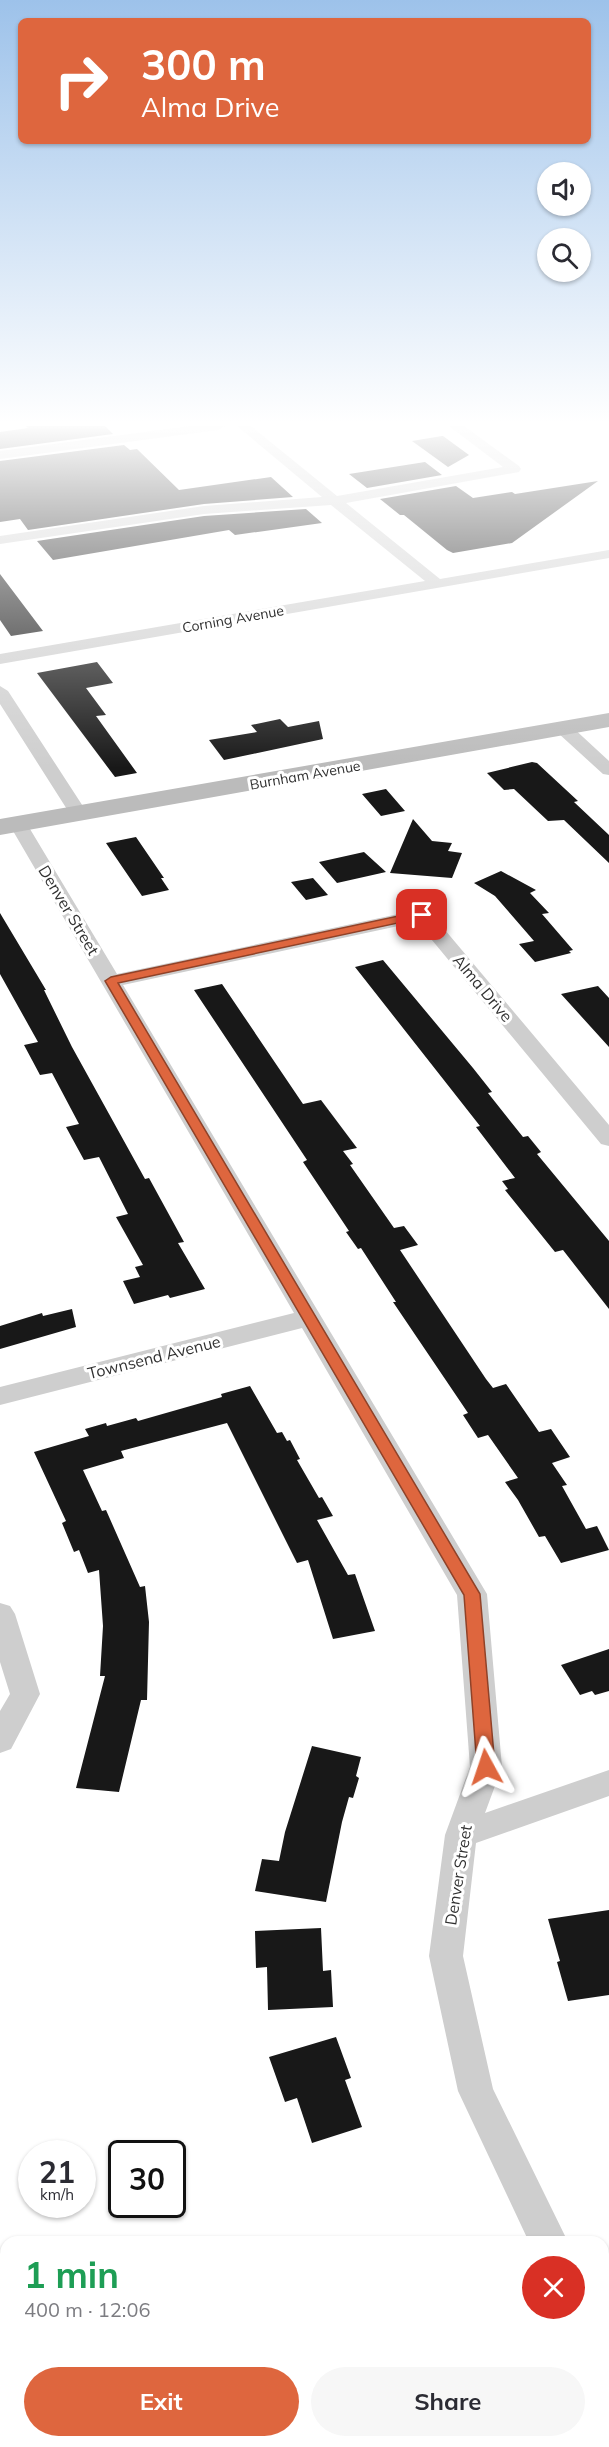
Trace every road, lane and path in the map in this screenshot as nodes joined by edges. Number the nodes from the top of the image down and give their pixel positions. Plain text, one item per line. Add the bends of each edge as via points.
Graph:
1 (384, 540) edge
2 (609, 554) edge
3 (436, 583) junction
4 (0, 659) edge
5 (0, 692) edge
6 (609, 720) edge
7 (564, 729) junction
8 (609, 770) edge
9 (79, 814) junction
10 (9, 825) edge
11 (111, 981) junction
12 (609, 1139) edge
13 (308, 1318) junction
14 (0, 1396) edge
15 (0, 1614) edge
16 (0, 1740) edge
17 (609, 1783) edge
18 (461, 1835) junction
19 (546, 2236) edge

1 - 3 street
2 - 3 street, Corning Avenue
3 - 4 street, Corning Avenue
5 - 9 street
6 - 7 street, Burnham Avenue
7 - 8 street
7 - 9 street, Burnham Avenue
9 - 10 street, Burnham Avenue
10 - 11 street, Denver Street
11 - 12 street, Alma Drive via 422,915
11 - 13 street, Denver Street
13 - 14 street, Townsend Avenue
13 - 18 street, Denver Street via 472,1594 486,1767
15 - 16 street via 25,1694
17 - 18 street
18 - 19 street, Denver Street via 446,1956 476,2091

